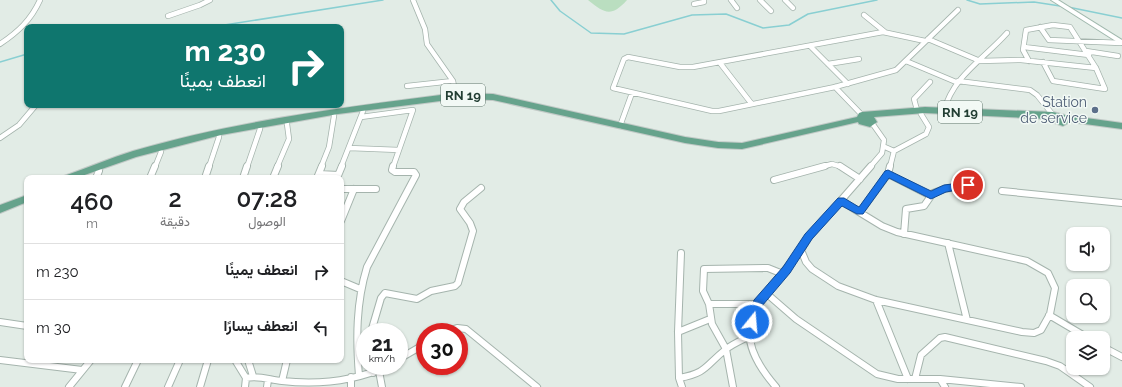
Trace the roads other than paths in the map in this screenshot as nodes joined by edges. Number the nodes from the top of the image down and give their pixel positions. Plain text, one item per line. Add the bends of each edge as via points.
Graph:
1 (40, 0) edge
2 (210, 0) edge
3 (413, 0) edge
4 (704, 0) edge
5 (732, 0) edge
6 (760, 0) edge
7 (785, 0) edge
8 (1054, 0) edge
9 (694, 4) dead end
10 (737, 8) dead end
11 (793, 8) dead end
12 (958, 10) dead end
13 (771, 11) dead end
14 (864, 15) dead end
15 (168, 16) dead end
16 (27, 24) edge
17 (24, 26) edge
18 (1040, 26) junction
19 (885, 32) junction
20 (1007, 33) dead end
21 (927, 40) junction
22 (1080, 41) junction
23 (1122, 43) edge
24 (0, 44) edge
25 (810, 46) junction
26 (1024, 47) junction
27 (1087, 53) junction
28 (1118, 56) dead end
29 (859, 59) dead end
30 (978, 60) junction
31 (906, 61) junction
32 (1028, 61) junction
33 (1043, 62) junction
34 (720, 63) junction
35 (828, 64) junction
36 (1096, 68) junction
37 (453, 81) junction
38 (957, 81) junction
39 (930, 82) dead end
40 (848, 84) junction
41 (407, 86) dead end
42 (835, 87) junction
43 (632, 93) junction
44 (458, 97) junction
45 (751, 103) junction
46 (33, 108) edge
47 (944, 111) junction
48 (919, 112) junction
49 (333, 114) junction
50 (362, 114) junction
51 (1053, 118) junction
52 (866, 119) junction
53 (1065, 120) junction
54 (287, 124) junction
55 (1122, 126) edge
56 (619, 127) junction
57 (260, 129) junction
58 (1122, 129) edge
59 (217, 136) junction
60 (0, 138) edge
61 (884, 147) junction
62 (349, 148) junction
63 (399, 150) junction
64 (894, 150) junction
65 (161, 152) junction
66 (888, 174) junction
67 (75, 175) edge
68 (98, 175) edge
69 (151, 175) edge
70 (206, 175) edge
71 (244, 175) edge
72 (274, 175) edge
73 (318, 175) edge
74 (338, 175) edge
75 (860, 179) junction
76 (774, 180) dead end
77 (968, 185) dead end
78 (481, 188) dead end
79 (344, 189) edge
80 (354, 189) junction
81 (376, 189) dead end
82 (1002, 191) dead end
83 (24, 194) edge
84 (931, 196) junction
85 (24, 199) edge
86 (841, 201) junction
87 (0, 203) edge
88 (1122, 203) edge
89 (0, 209) edge
90 (860, 212) junction
91 (344, 213) edge
92 (904, 234) junction
93 (948, 243) junction
94 (801, 250) junction
95 (681, 253) dead end
96 (783, 274) junction
97 (344, 282) edge
98 (360, 289) junction
99 (766, 293) junction
100 (876, 300) junction
101 (709, 304) junction
102 (758, 304) junction
103 (1049, 315) junction
104 (710, 319) junction
105 (966, 320) junction
106 (0, 322) edge
107 (374, 323) edge
108 (24, 326) edge
109 (468, 331) edge
110 (1076, 331) edge
111 (678, 332) junction
112 (750, 336) junction
113 (726, 349) junction
114 (1110, 350) edge
115 (1122, 358) edge
116 (0, 360) edge
117 (24, 363) edge
118 (25, 363) edge
119 (88, 363) edge
120 (137, 363) edge
121 (179, 363) edge
122 (207, 363) edge
123 (237, 363) edge
124 (248, 363) edge
125 (287, 363) edge
126 (82, 370) junction
127 (377, 375) edge
128 (359, 376) joint
129 (249, 377) junction
130 (351, 378) junction
131 (679, 378) junction
132 (912, 379) junction
133 (940, 379) junction
134 (282, 381) junction
135 (267, 383) edge
136 (309, 385) edge
137 (68, 387) edge
138 (125, 387) edge
139 (168, 387) edge
140 (200, 387) edge
141 (245, 387) edge
142 (351, 387) edge
143 (382, 387) edge
144 (537, 387) edge
145 (682, 387) edge
146 (733, 387) edge
147 (776, 387) edge
148 (945, 387) edge
149 (1021, 387) edge
150 (1090, 387) edge

1 - 16 street via 34,15
2 - 15 street
3 - 37 street via 425,29 427,44
4 - 9 street
5 - 10 street
6 - 13 street
7 - 11 street
8 - 23 main road
12 - 21 street
14 - 19 street
17 - 24 street
18 - 22 street via 1070,27
18 - 22 street via 1049,40
18 - 26 street via 1026,30
19 - 21 street
19 - 25 street
20 - 30 street
21 - 30 street
21 - 31 street
22 - 23 street
22 - 27 street
25 - 34 street
25 - 35 street
26 - 27 street
26 - 32 street
27 - 28 street
27 - 36 street
29 - 35 street
30 - 32 street
30 - 38 street
31 - 38 street
31 - 40 street via 896,70
32 - 33 street
33 - 36 street
33 - 36 street via 1053,81 1104,89 1105,86
34 - 43 street via 680,67 628,57 624,59 613,88
34 - 45 street
35 - 40 street
37 - 41 street
37 - 44 street
38 - 47 street via 946,99
38 - 51 street via 1030,90 1037,95
39 - 48 street via 914,99
40 - 42 street
42 - 45 street
42 - 52 street
43 - 45 street via 712,111
43 - 56 street
44 - 49 main road, RN 19
44 - 50 main road, RN 19
44 - 56 main road, RN 19 via 493,99
46 - 60 street via 19,124
47 - 48 main road, RN 19
47 - 51 main road, RN 19
48 - 51 main road, RN 19
48 - 52 main road, RN 19
48 - 64 street via 929,127 928,133
49 - 50 main road, RN 19
49 - 54 main road, RN 19
49 - 59 main road, RN 19
49 - 73 street via 329,147
50 - 62 street
50 - 63 street via 413,110
51 - 53 main road
52 - 56 main road, RN 19 via 739,150 714,148
52 - 61 street via 881,134
53 - 55 main road
53 - 58 main road
54 - 57 main road, RN 19
54 - 72 street via 289,139
57 - 59 main road, RN 19
57 - 71 street
59 - 65 main road, RN 19
59 - 67 main road, RN 19 via 134,154
59 - 70 street
61 - 64 street
61 - 75 street
62 - 63 street
62 - 74 street
63 - 98 street via 392,170 414,172 416,175 367,267
64 - 66 street
65 - 68 main road, RN 19
65 - 69 street
66 - 84 street
66 - 90 street
75 - 76 street via 840,166 832,164
75 - 86 street
77 - 84 street via 944,188
78 - 107 street via 464,202 460,209 473,231 455,286 431,291 417,299 385,292
79 - 80 street
80 - 81 street
80 - 91 street
82 - 88 street
83 - 87 main road
84 - 92 street via 924,206 906,209
85 - 89 main road
86 - 90 street
86 - 94 street via 809,237
90 - 92 street via 882,226
92 - 93 street
93 - 103 street via 1027,261 1048,273 1055,288
93 - 105 street
94 - 96 street
94 - 100 street via 806,262 829,281
95 - 111 street
96 - 99 street
96 - 101 street via 768,268 704,269 703,291
97 - 98 street
98 - 128 street via 357,343
99 - 102 street
99 - 132 street via 796,319 866,369 887,378
100 - 105 street
100 - 132 street
101 - 102 street
101 - 104 street
102 - 112 street
103 - 105 street via 1041,330 1034,333
103 - 110 street
104 - 111 street
104 - 113 street
106 - 108 street
109 - 144 street
111 - 131 street
112 - 113 street
112 - 147 street via 756,362
113 - 131 street via 705,370 696,375
113 - 146 street
114 - 115 street
116 - 117 street
118 - 126 street
119 - 126 street
120 - 138 street
121 - 139 street
122 - 140 street
123 - 129 street
124 - 129 street
125 - 134 street
126 - 137 street
127 - 143 street
128 - 130 street
129 - 135 street
129 - 141 street
130 - 136 street
130 - 142 street
131 - 145 street
132 - 133 street
132 - 150 street via 921,355 940,338 945,337 1046,361 1060,366
133 - 148 street
133 - 149 street
134 - 135 street
134 - 136 street

